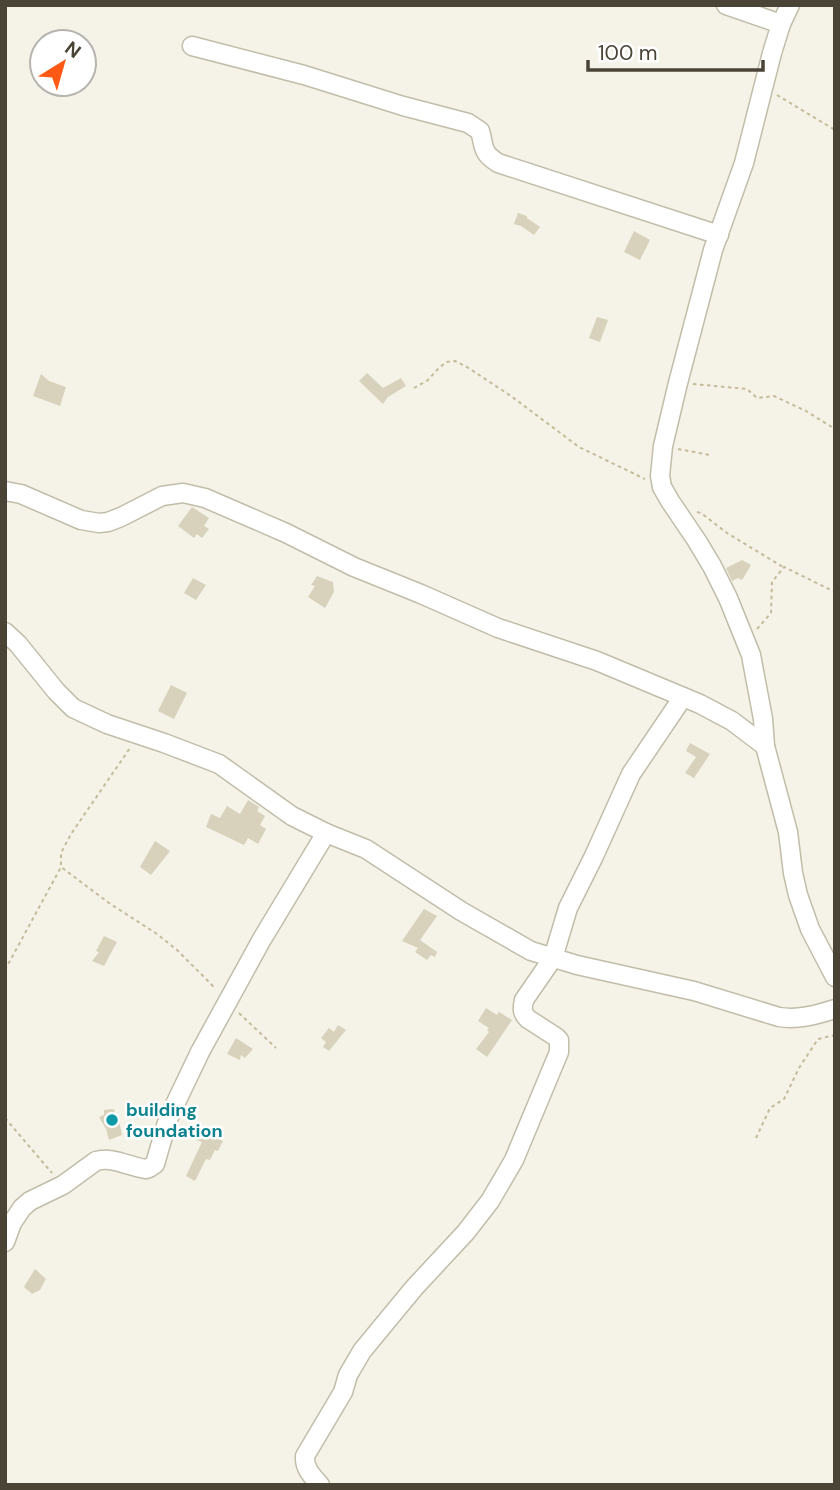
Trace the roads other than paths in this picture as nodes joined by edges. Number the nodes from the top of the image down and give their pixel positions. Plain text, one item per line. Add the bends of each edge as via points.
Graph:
1 (726, 5) edge
2 (790, 5) edge
3 (782, 24) junction
4 (192, 46) dead end
5 (719, 235) junction
6 (5, 491) edge
7 (5, 632) edge
8 (683, 697) junction
9 (765, 746) junction
10 (326, 833) junction
11 (552, 958) junction
12 (835, 976) edge
13 (835, 1009) edge
14 (5, 1242) edge
15 (320, 1485) edge

1 - 3 street
2 - 3 street
3 - 5 street
4 - 5 street via 468,122 480,131 487,156 498,163
5 - 9 street via 678,383 660,475 662,488 712,566 741,628 751,656
6 - 8 street via 99,523 162,496 194,495 489,625 597,661
7 - 10 street via 73,708 219,764 276,805
8 - 9 street via 732,721
8 - 11 street via 631,774 568,908
9 - 12 street via 788,832 798,895
10 - 11 street via 366,849 512,941
10 - 14 street via 200,1052 169,1119 155,1164 146,1169 96,1161 30,1201 12,1223
11 - 13 street via 790,1019
11 - 15 street via 522,1012 559,1040 559,1052 514,1160 490,1201 354,1362 343,1392 305,1456 308,1470

